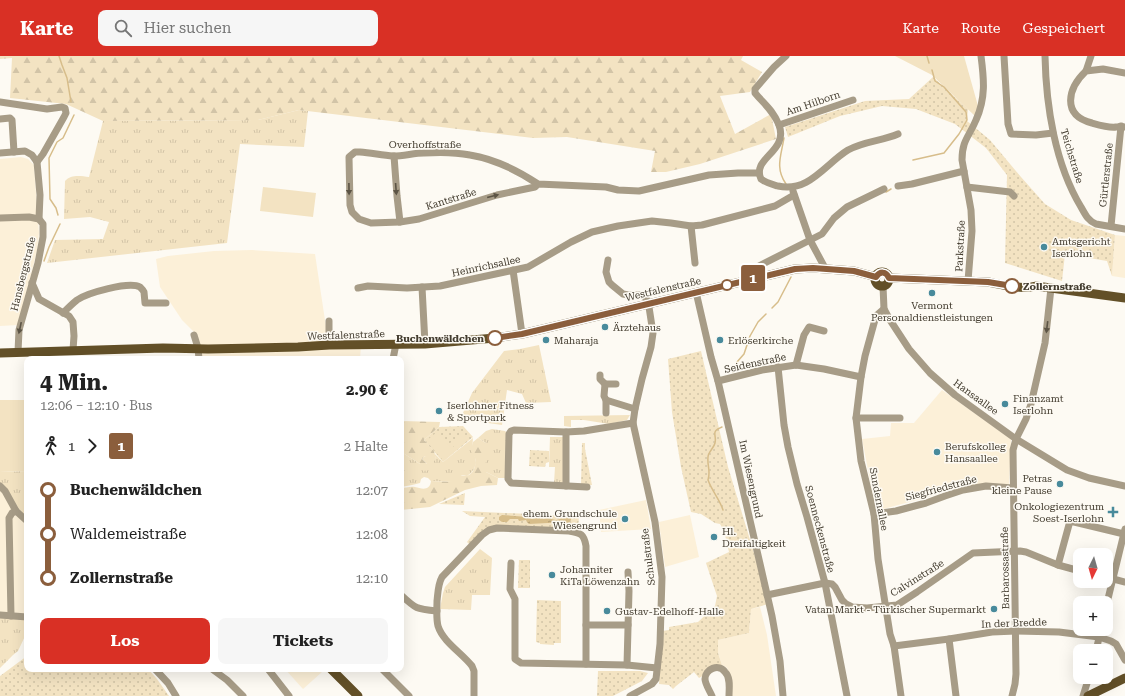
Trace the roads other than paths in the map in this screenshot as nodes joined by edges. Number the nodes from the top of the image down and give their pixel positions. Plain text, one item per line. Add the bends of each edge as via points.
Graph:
1 (786, 56) edge
2 (981, 56) edge
3 (1004, 56) edge
4 (1045, 56) edge
5 (1091, 56) edge
6 (1086, 71) junction
7 (1125, 73) edge
8 (853, 100) dead end
9 (0, 102) edge
10 (0, 118) edge
11 (779, 125) junction
12 (1123, 126) edge
13 (1053, 132) junction
14 (898, 134) dead end
15 (14, 152) junction
16 (355, 152) joint
17 (0, 153) edge
18 (394, 156) junction
19 (36, 162) junction
20 (964, 171) junction
21 (759, 173) junction
22 (538, 184) junction
23 (898, 186) dead end
24 (967, 187) junction
25 (791, 188) junction
26 (884, 189) dead end
27 (794, 195) junction
28 (1014, 196) dead end
29 (0, 218) edge
30 (39, 219) junction
31 (400, 222) junction
32 (691, 226) junction
33 (1111, 226) junction
34 (1125, 229) edge
35 (810, 240) junction
36 (608, 260) dead end
37 (695, 263) dead end
38 (825, 268) junction
39 (513, 270) junction
40 (876, 277) junction
41 (889, 278) junction
42 (752, 279) junction
43 (33, 280) junction
44 (968, 282) junction
45 (883, 286) junction
46 (422, 287) junction
47 (358, 288) dead end
48 (1051, 288) junction
49 (696, 292) junction
50 (1125, 298) edge
51 (39, 299) junction
52 (166, 303) dead end
53 (648, 303) junction
54 (27, 304) junction
55 (884, 309) junction
56 (63, 313) junction
57 (329, 321) dead end
58 (824, 331) dead end
59 (522, 334) junction
60 (194, 335) dead end
61 (396, 344) junction
62 (425, 344) junction
63 (329, 345) junction
64 (198, 348) junction
65 (18, 352) junction
66 (28, 352) junction
67 (0, 353) edge
68 (35, 356) edge
69 (73, 356) edge
70 (199, 356) edge
71 (394, 356) edge
72 (796, 365) junction
73 (778, 367) junction
74 (600, 375) dead end
75 (861, 376) junction
76 (718, 381) junction
77 (605, 384) junction
78 (616, 384) dead end
79 (606, 400) junction
80 (635, 409) junction
81 (606, 413) dead end
82 (856, 418) junction
83 (900, 418) dead end
84 (633, 424) junction
85 (566, 432) junction
86 (1016, 439) junction
87 (0, 486) edge
88 (566, 486) junction
89 (1125, 486) edge
90 (587, 487) dead end
91 (1013, 488) junction
92 (16, 511) junction
93 (874, 514) junction
94 (24, 518) edge
95 (1124, 532) edge
96 (1014, 552) junction
97 (511, 563) dead end
98 (1058, 564) junction
99 (1113, 566) edge
100 (1073, 569) edge
101 (628, 572) dead end
102 (1113, 579) edge
103 (1125, 582) edge
104 (825, 583) junction
105 (767, 594) junction
106 (404, 598) edge
107 (886, 606) junction
108 (436, 611) junction
109 (0, 615) edge
110 (11, 616) junction
111 (24, 616) edge
112 (586, 625) junction
113 (628, 625) junction
114 (1016, 631) junction
115 (1099, 637) junction
116 (949, 639) junction
117 (1098, 644) edge
118 (894, 646) junction
119 (1125, 660) edge
120 (586, 664) junction
121 (627, 665) junction
122 (657, 668) junction
123 (158, 672) edge
124 (216, 672) edge
125 (270, 672) edge
126 (334, 672) edge
127 (385, 672) edge
128 (1125, 678) edge
129 (1087, 684) edge
130 (634, 695) edge
131 (176, 696) edge
132 (243, 696) edge
133 (289, 696) edge
134 (358, 696) edge
135 (409, 696) edge
136 (474, 696) edge
137 (712, 696) edge
138 (729, 696) edge
139 (783, 696) edge
140 (847, 696) edge
141 (901, 696) edge
142 (956, 696) edge
143 (1012, 696) edge
144 (1083, 696) edge
145 (1088, 696) edge

1 - 11 street via 755,90
2 - 20 street, Parkstraße via 984,92 976,120 963,146
3 - 13 street via 1008,124 1011,134 1036,135
4 - 13 street, Teichstraße
5 - 6 street
6 - 7 street via 1103,69
6 - 12 street via 1078,79 1072,92 1072,110 1090,123 1115,128
8 - 11 street, Am Hilborn
9 - 19 street via 47,109 65,108 64,117
10 - 15 street via 12,120
11 - 21 street via 780,141 762,164
12 - 33 street, Gürtlerstraße
13 - 33 street, Teichstraße via 1073,192 1086,215 1092,223
14 - 25 street via 862,143 848,150 815,177
15 - 17 street
15 - 19 street via 25,151 32,155
16 - 18 street, Overhoffstraße
16 -> 31 street, Kantstraße via 349,157 349,197 352,212 359,219 371,223
18 - 22 street, Overhoffstraße via 422,153 470,155 506,166
18 -> 31 street
19 - 30 street, Hansbergstraße via 40,196
20 - 23 street
20 - 24 street, Parkstraße
21 - 22 street, Kantstraße via 709,175 639,191
21 - 25 street via 765,182
31 -> 22 street, Kantstraße via 419,219 497,195 535,187
24 - 28 street via 1010,192
24 - 44 street, Parkstraße via 972,210
25 - 27 street
26 - 35 street via 847,207 834,218 822,234
27 - 32 street, Heinrichsallee via 775,206
27 - 35 street
29 - 30 street
30 - 43 street, Hansbergstraße via 43,224 43,238
32 - 37 street
32 - 39 street, Heinrichsallee via 652,221 592,232 528,267
33 - 34 street, Teichstraße
35 - 38 street
35 - 42 street via 750,270
36 - 53 street via 606,272 609,282 616,290 628,296 644,296
38 - 40 main road, Westfalenstraße via 854,271
38 - 42 main road, Westfalenstraße via 795,269
39 - 46 street, Heinrichsallee via 440,286
39 - 59 street
40 - 41 main road via 878,273 883,272
40 - 45 main road via 876,284
41 - 44 main road
41 - 45 main road via 888,284
42 - 49 main road, Westfalenstraße
43 - 51 street
43 - 54 street, Hansbergstraße
44 - 48 main road via 988,282 1036,290
45 - 55 street, Hansaallee
46 - 47 street, Heinrichsallee
46 - 62 street
48 - 50 main road
48 -> 86 street via 1045,343 1036,382 1026,419
49 - 53 main road, Westfalenstraße
49 - 76 street, Im Wiesengrund
51 - 54 street
51 - 56 street
52 - 56 street via 144,303 144,292 139,287 116,287 87,294
53 - 59 main road, Westfalenstraße
53 - 80 street, Schulstraße via 653,333
54 -> 65 street, Hansbergstraße via 19,330
55 - 75 street, Sundernallee via 876,316
55 - 86 street, Hansaallee via 909,349 930,373 955,395
56 - 69 street via 73,322
57 - 63 street
58 - 72 street, Seidenstraße via 809,327 804,335
59 - 62 main road, Westfalenstraße
60 - 64 street
61 - 62 main road, Westfalenstraße
61 - 63 main road, Westfalenstraße
61 - 71 street
63 - 64 main road, Westfalenstraße
64 - 69 main road, Westfalenstraße via 163,348
64 - 70 street
65 - 66 main road, Westfalenstraße
65 - 67 main road, Westfalenstraße
66 - 68 main road
66 - 69 main road, Westfalenstraße
72 - 73 street, Seidenstraße
72 - 75 street, Seidenstraße
73 - 76 street, Seidenstraße
73 - 104 street, Soenneckenstraße via 788,447
74 - 77 street
75 - 82 street, Sundernallee
76 - 105 street, Im Wiesengrund
77 - 78 street
77 - 79 street
79 - 80 street
79 - 81 street
80 - 84 street, Schulstraße
82 - 83 street
82 - 93 street, Sundernallee via 861,461
84 - 85 street
84 - 122 street, Schulstraße via 654,522 662,577
85 - 88 street
85 - 88 street via 511,431 508,479 516,484
86 - 89 street, Hansaallee via 1067,470
86 - 91 street, Barbarossastraße via 1013,450
87 - 92 street
88 - 90 street
91 - 93 street, Siegfriedstraße via 986,486 963,490 926,503
91 - 96 street, Barbarossastraße
92 - 94 street
92 - 110 street via 9,518
93 - 107 street, Sundernallee
95 - 98 street via 1070,521
95 - 99 street
96 - 98 street, Calvinstraße via 1026,552
96 - 107 street, Calvinstraße via 973,553 917,592 897,604
96 - 114 street, Barbarossastraße
97 - 120 street via 510,589 515,599 515,659 521,663
98 - 100 street, Calvinstraße
101 - 113 street
102 - 103 street
104 - 105 street
104 - 107 street, Calvinstraße via 832,584 842,600 852,607
104 - 140 street, Soenneckenstraße
105 - 139 street, Im Wiesengrund via 780,661
106 - 108 street via 414,607
107 - 118 street, Sundernallee
108 - 112 street via 439,582 475,541 489,530 497,528 569,531 583,536 586,546
108 - 136 street via 438,626 445,638 472,666
109 - 110 street
110 - 111 street
112 - 113 street
112 - 120 street
113 - 121 street
114 - 115 street, In der Bredde via 1059,632
114 - 116 street, In der Bredde
114 - 143 street, Barbarossastraße via 1016,674
115 - 117 street
115 - 119 street, In der Bredde via 1116,644
116 - 118 street, In der Bredde
116 - 142 street
118 - 141 street, Sundernallee
120 - 121 street
121 - 122 street
122 - 130 street, Schulstraße via 656,679
123 - 131 street
124 - 132 street
125 - 133 street
126 - 134 main road
127 - 135 street
128 - 145 main road
129 - 144 street
137 - 138 street via 705,681 707,672 717,668 726,673

